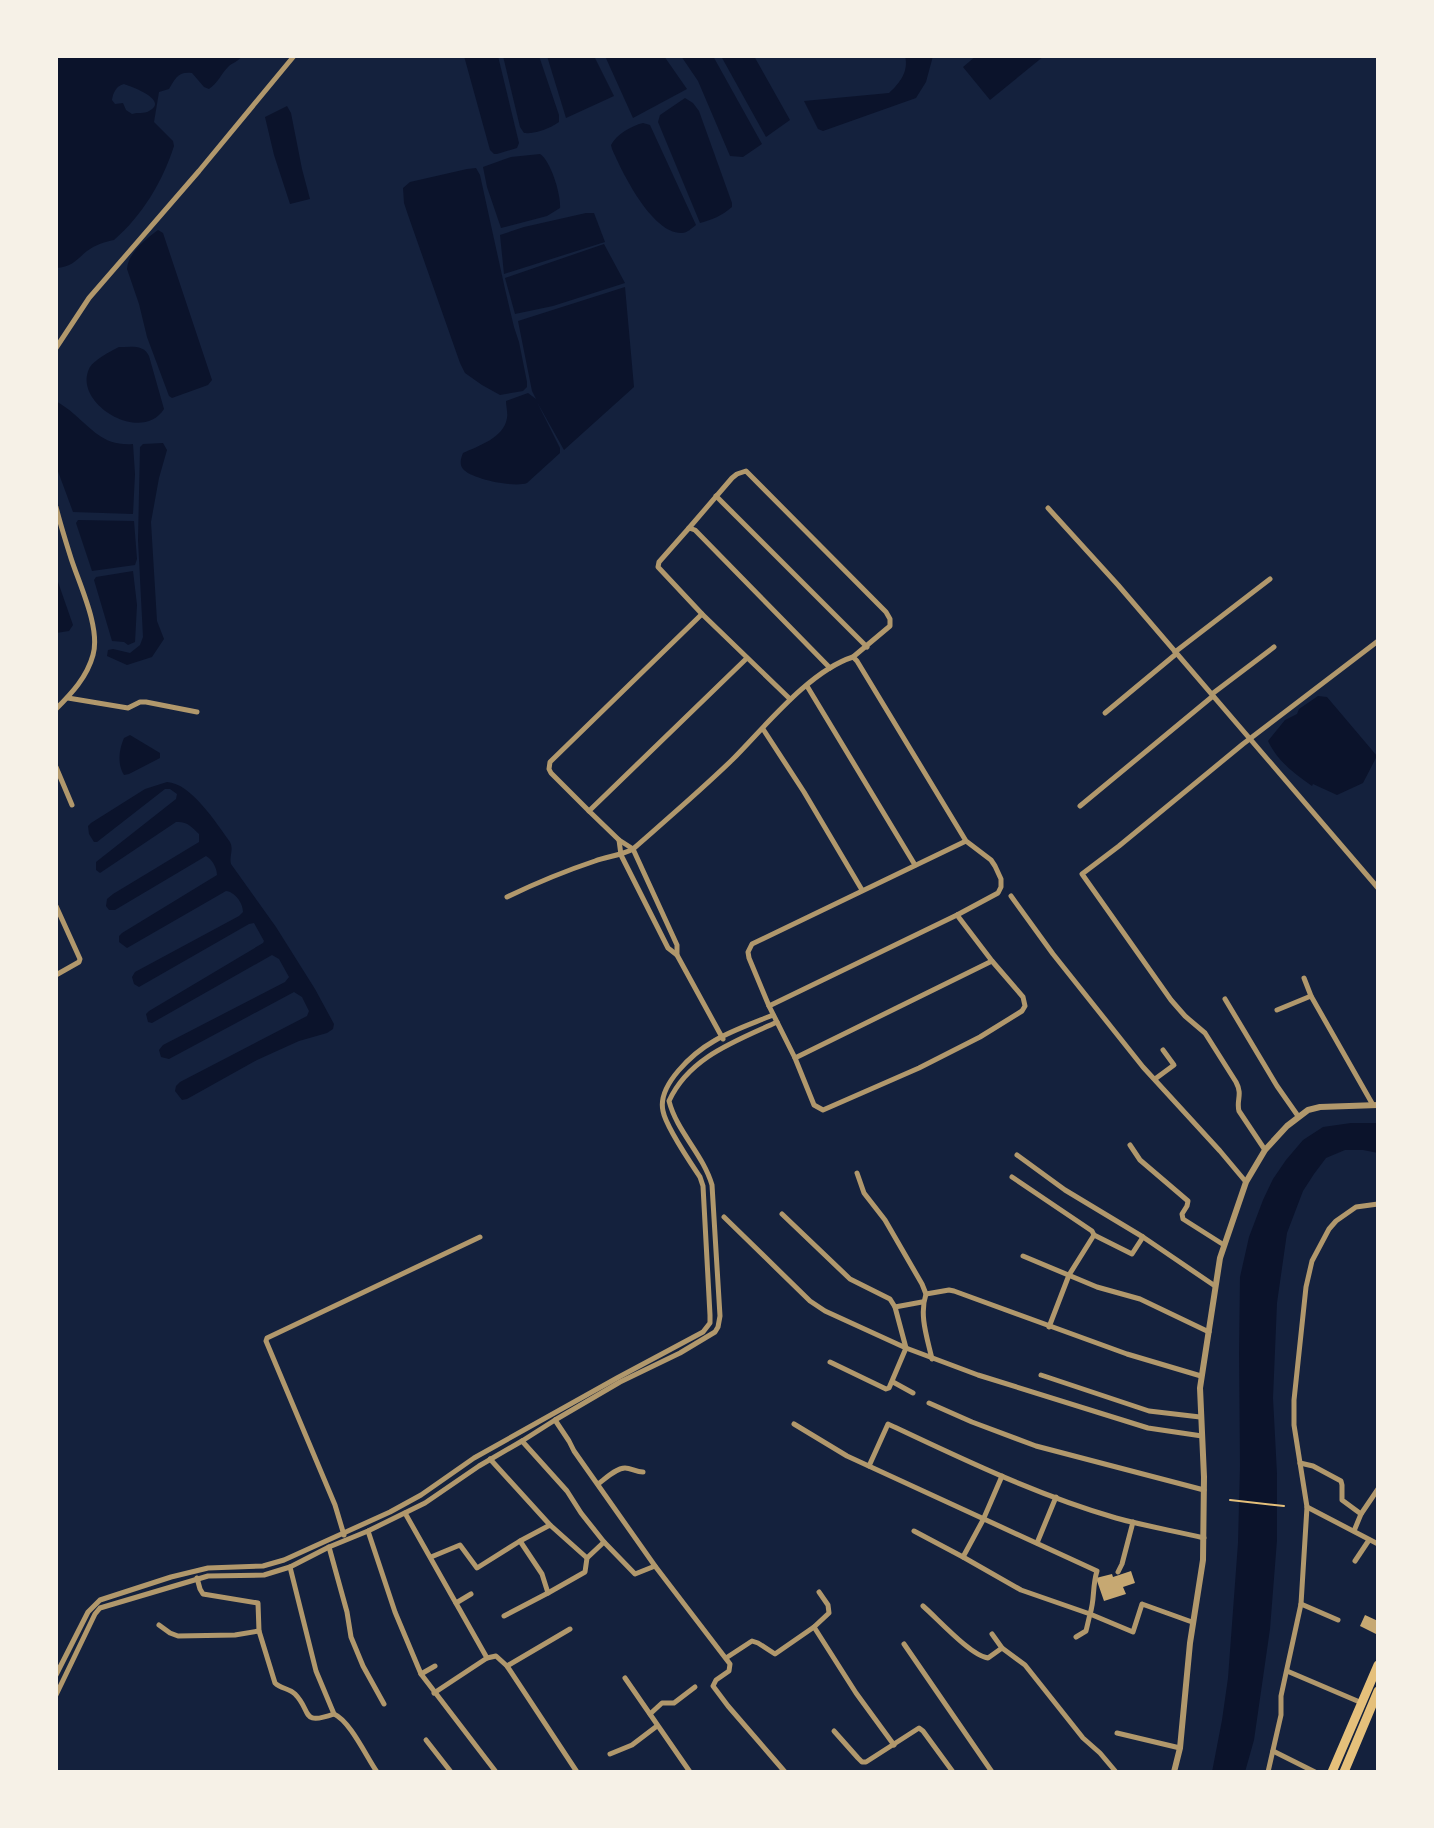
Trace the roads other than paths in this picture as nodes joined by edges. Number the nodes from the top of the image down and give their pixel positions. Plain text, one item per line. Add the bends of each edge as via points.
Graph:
1 (294, 56) edge
2 (56, 333) edge
3 (61, 340) junction
4 (56, 348) edge
5 (716, 496) junction
6 (56, 507) edge
7 (1048, 508) dead end
8 (689, 528) junction
9 (1270, 579) dead end
10 (702, 614) junction
11 (1378, 641) edge
12 (867, 647) junction
13 (1274, 647) dead end
14 (1175, 653) junction
15 (853, 657) junction
16 (747, 658) junction
17 (830, 668) junction
18 (807, 686) junction
19 (1212, 695) junction
20 (68, 698) junction
21 (790, 699) junction
22 (56, 709) edge
23 (197, 712) dead end
24 (1105, 713) dead end
25 (762, 729) junction
26 (1251, 740) junction
27 (56, 767) edge
28 (72, 805) dead end
29 (1080, 806) dead end
30 (589, 811) junction
31 (619, 840) junction
32 (966, 841) junction
33 (633, 849) junction
34 (621, 855) junction
35 (915, 865) junction
36 (642, 868) junction
37 (631, 874) junction
38 (1378, 888) edge
39 (862, 890) junction
40 (1011, 896) dead end
41 (507, 897) dead end
42 (56, 906) edge
43 (957, 915) junction
44 (677, 955) junction
45 (992, 961) junction
46 (56, 975) edge
47 (1304, 978) dead end
48 (1311, 996) junction
49 (1225, 999) dead end
50 (769, 1006) junction
51 (1277, 1010) dead end
52 (774, 1015) junction
53 (777, 1022) junction
54 (722, 1037) junction
55 (726, 1045) junction
56 (1163, 1050) dead end
57 (795, 1058) junction
58 (1155, 1079) junction
59 (666, 1088) junction
60 (673, 1093) junction
61 (1376, 1105) edge
62 (1298, 1116) junction
63 (1130, 1144) dead end
64 (1265, 1150) junction
65 (1017, 1155) dead end
66 (857, 1173) dead end
67 (1012, 1177) dead end
68 (1246, 1182) junction
69 (712, 1185) junction
70 (702, 1186) junction
71 (1378, 1204) edge
72 (782, 1214) dead end
73 (724, 1217) dead end
74 (1094, 1235) junction
75 (480, 1237) dead end
76 (1143, 1237) junction
77 (1224, 1245) junction
78 (1023, 1256) dead end
79 (1069, 1275) junction
80 (1215, 1286) junction
81 (926, 1294) junction
82 (922, 1302) junction
83 (895, 1307) junction
84 (1049, 1327) junction
85 (1209, 1332) junction
86 (906, 1348) junction
87 (932, 1359) junction
88 (830, 1362) dead end
89 (634, 1371) junction
90 (1041, 1376) dead end
91 (1201, 1376) junction
92 (893, 1382) junction
93 (913, 1393) dead end
94 (589, 1397) junction
95 (929, 1403) dead end
96 (1200, 1417) junction
97 (555, 1420) junction
98 (794, 1424) dead end
99 (1202, 1436) junction
100 (522, 1441) junction
101 (474, 1458) junction
102 (490, 1459) junction
103 (1300, 1463) junction
104 (479, 1466) junction
105 (869, 1466) junction
106 (643, 1472) dead end
107 (1002, 1476) junction
108 (598, 1484) junction
109 (1378, 1489) edge
110 (1204, 1490) junction
111 (1056, 1497) junction
112 (1307, 1507) junction
113 (405, 1513) junction
114 (1361, 1514) junction
115 (984, 1520) junction
116 (1133, 1522) junction
117 (550, 1525) junction
118 (368, 1531) junction
119 (914, 1531) dead end
120 (1354, 1531) junction
121 (343, 1532) junction
122 (1204, 1538) junction
123 (345, 1540) junction
124 (1369, 1540) junction
125 (520, 1541) junction
126 (604, 1542) junction
127 (1037, 1543) junction
128 (1378, 1544) edge
129 (329, 1547) junction
130 (963, 1557) junction
131 (431, 1558) junction
132 (587, 1558) junction
133 (1355, 1561) dead end
134 (655, 1566) junction
135 (290, 1567) junction
136 (208, 1568) junction
137 (1118, 1572) dead end
138 (208, 1576) junction
139 (197, 1578) junction
140 (819, 1592) dead end
141 (548, 1593) junction
142 (471, 1594) dead end
143 (456, 1603) junction
144 (1301, 1604) junction
145 (923, 1606) dead end
146 (95, 1608) junction
147 (1090, 1614) junction
148 (504, 1616) dead end
149 (1338, 1620) dead end
150 (1192, 1622) junction
151 (159, 1625) dead end
152 (814, 1627) junction
153 (570, 1629) dead end
154 (259, 1630) junction
155 (992, 1634) dead end
156 (1076, 1637) dead end
157 (904, 1644) dead end
158 (1002, 1648) junction
159 (487, 1658) junction
160 (726, 1658) junction
161 (1378, 1665) edge
162 (435, 1666) dead end
163 (507, 1666) junction
164 (1287, 1671) junction
165 (421, 1674) junction
166 (56, 1675) edge
167 (625, 1678) dead end
168 (695, 1687) dead end
169 (1378, 1691) edge
170 (434, 1693) junction
171 (56, 1695) edge
172 (1362, 1703) junction
173 (384, 1704) dead end
174 (334, 1714) junction
175 (650, 1714) junction
176 (657, 1726) junction
177 (834, 1731) dead end
178 (1117, 1733) dead end
179 (426, 1740) dead end
180 (894, 1745) junction
181 (1180, 1748) junction
182 (1273, 1751) junction
183 (610, 1754) dead end
184 (377, 1772) edge
185 (451, 1772) edge
186 (496, 1772) edge
187 (577, 1772) edge
188 (690, 1772) edge
189 (785, 1772) edge
190 (953, 1772) edge
191 (992, 1772) edge
192 (1116, 1772) edge
193 (1174, 1772) edge
194 (1268, 1772) edge
195 (1315, 1772) edge
196 (1332, 1772) edge
197 (1344, 1772) edge

1 - 3 street via 89,298
2 - 3 street
3 - 4 street
5 - 8 street
5 - 12 street
5 - 12 street via 732,478 747,471 886,612 890,626
6 - 20 street via 94,635 88,670
7 - 14 street
8 - 10 street via 657,566
8 - 17 street
9 - 14 street
10 - 16 street
10 - 30 street via 550,762 551,773
11 - 26 street
12 - 15 street
13 - 19 street
14 - 19 street
14 - 24 street
15 - 17 street
15 - 32 street
16 - 21 street
16 - 30 street
17 - 18 street
18 - 21 street
18 - 35 street
19 - 26 street
19 - 29 street
20 - 22 street
20 - 23 street via 123,707 146,702
21 - 25 street
25 - 33 street
25 - 39 street
26 - 38 street
26 - 64 street via 1083,874 1171,1000 1205,1033 1240,1089 1238,1108
27 - 28 street
30 - 31 street
31 - 33 street
31 - 34 street
32 - 35 street
32 - 43 street via 995,866 1001,887
33 - 34 street
33 - 36 street
34 - 37 street
34 - 41 street
35 - 39 street
36 - 37 street
36 - 44 street via 677,945
37 - 44 street via 668,948
39 - 50 street via 749,946 749,958
40 - 58 street
42 - 46 street via 80,959
43 - 45 street
43 - 50 street
44 - 54 street
45 - 57 street
45 - 57 street via 1023,997 1022,1011 919,1068 823,1110 814,1104
47 - 48 street
48 - 51 street
48 - 61 street
49 - 62 street
50 - 52 street
52 - 53 street
52 - 54 street
53 - 55 street
53 - 57 street
54 - 55 street
54 - 59 street via 689,1061
55 - 60 street via 695,1068
56 - 58 street via 1174,1065
58 - 68 street
59 - 60 street
59 - 70 street via 664,1117
60 - 69 street via 669,1101 677,1123
61 - 62 street via 1320,1107
62 - 64 street
63 - 77 street via 1140,1160 1188,1201 1184,1219
64 - 68 street
65 - 76 street
66 - 81 street via 864,1193 885,1220
67 - 74 street
68 - 77 street
69 - 70 street
69 - 89 street via 718,1328 680,1353
70 - 89 street via 710,1323 703,1332
71 - 103 street via 1356,1207 1336,1221 1312,1261 1294,1400
72 - 83 street via 850,1279
73 - 86 street via 810,1301
74 - 76 street via 1132,1254
74 - 79 street
75 - 121 street via 267,1338
76 - 80 street
77 - 80 street
78 - 79 street
79 - 84 street
79 - 85 street via 1140,1299
80 - 85 street
81 - 82 street
81 - 84 street via 954,1291
82 - 83 street
82 - 87 street
83 - 86 street
84 - 91 street
85 - 91 street
86 - 87 street
86 - 92 street
87 - 99 street via 1148,1428
88 - 92 street via 887,1389
89 - 94 street
90 - 96 street via 1149,1411
91 - 96 street
92 - 93 street
94 - 97 street
94 - 101 street
95 - 110 street via 1036,1446
96 - 99 street
97 - 100 street
97 - 108 street
98 - 105 street
99 - 110 street
100 - 102 street
100 - 126 street
101 - 104 street
101 - 121 street via 421,1495
102 - 104 street
102 - 117 street
103 - 112 street
103 - 114 street via 1341,1481 1342,1500
104 - 113 street
105 - 107 street via 888,1424
105 - 115 street
106 - 108 street via 620,1469
107 - 111 street
107 - 115 street
108 - 134 street
109 - 114 street
110 - 122 street
111 - 116 street
111 - 127 street
112 - 120 street
112 - 144 street
113 - 118 street
113 - 131 street
114 - 120 street
115 - 127 street
115 - 130 street
116 - 122 street
116 - 137 street
117 - 125 street
117 - 132 street
118 - 123 street
118 - 165 street
119 - 130 street
120 - 124 street
121 - 123 street
121 - 136 street via 274,1565
122 - 150 street
123 - 129 street
124 - 128 street
124 - 133 street
125 - 131 street via 477,1568 460,1545
125 - 141 street via 542,1574
126 - 132 street
126 - 134 street via 635,1574
127 - 147 street via 1097,1571
129 - 135 street
129 - 173 street via 351,1637
130 - 147 street via 1021,1590
131 - 143 street
132 - 141 street via 585,1572
134 - 160 street
135 - 138 street via 264,1575
135 - 174 street via 316,1671
136 - 138 street
136 - 146 street via 108,1596
138 - 139 street
139 - 146 street
139 - 154 street via 203,1594 258,1603
140 - 152 street via 829,1613
141 - 148 street
142 - 143 street
143 - 159 street
144 - 149 street
144 - 164 street
145 - 158 street via 981,1657 988,1658
146 - 166 street
146 - 171 street
147 - 150 street via 1133,1632 1142,1604
147 - 156 street via 1086,1631
150 - 181 street
151 - 154 street via 178,1636 235,1636
152 - 160 street via 775,1654 752,1641
152 - 180 street
153 - 163 street
154 - 174 street via 277,1686 292,1691 310,1718
155 - 158 street
157 - 191 street
158 - 192 street via 1025,1665
159 - 163 street via 496,1656
159 - 170 street
160 - 189 street via 731,1667 713,1686
161 - 172 highway
162 - 165 street
163 - 187 street
164 - 172 street
164 - 182 street
165 - 170 street
167 - 175 street
168 - 175 street
169 - 197 highway
170 - 186 street
172 - 196 highway
174 - 184 street via 350,1728
175 - 176 street
176 - 183 street via 632,1745
176 - 188 street
177 - 180 street via 862,1762
178 - 181 street
179 - 185 street
180 - 190 street via 919,1728
181 - 193 street
182 - 194 street
182 - 195 street

